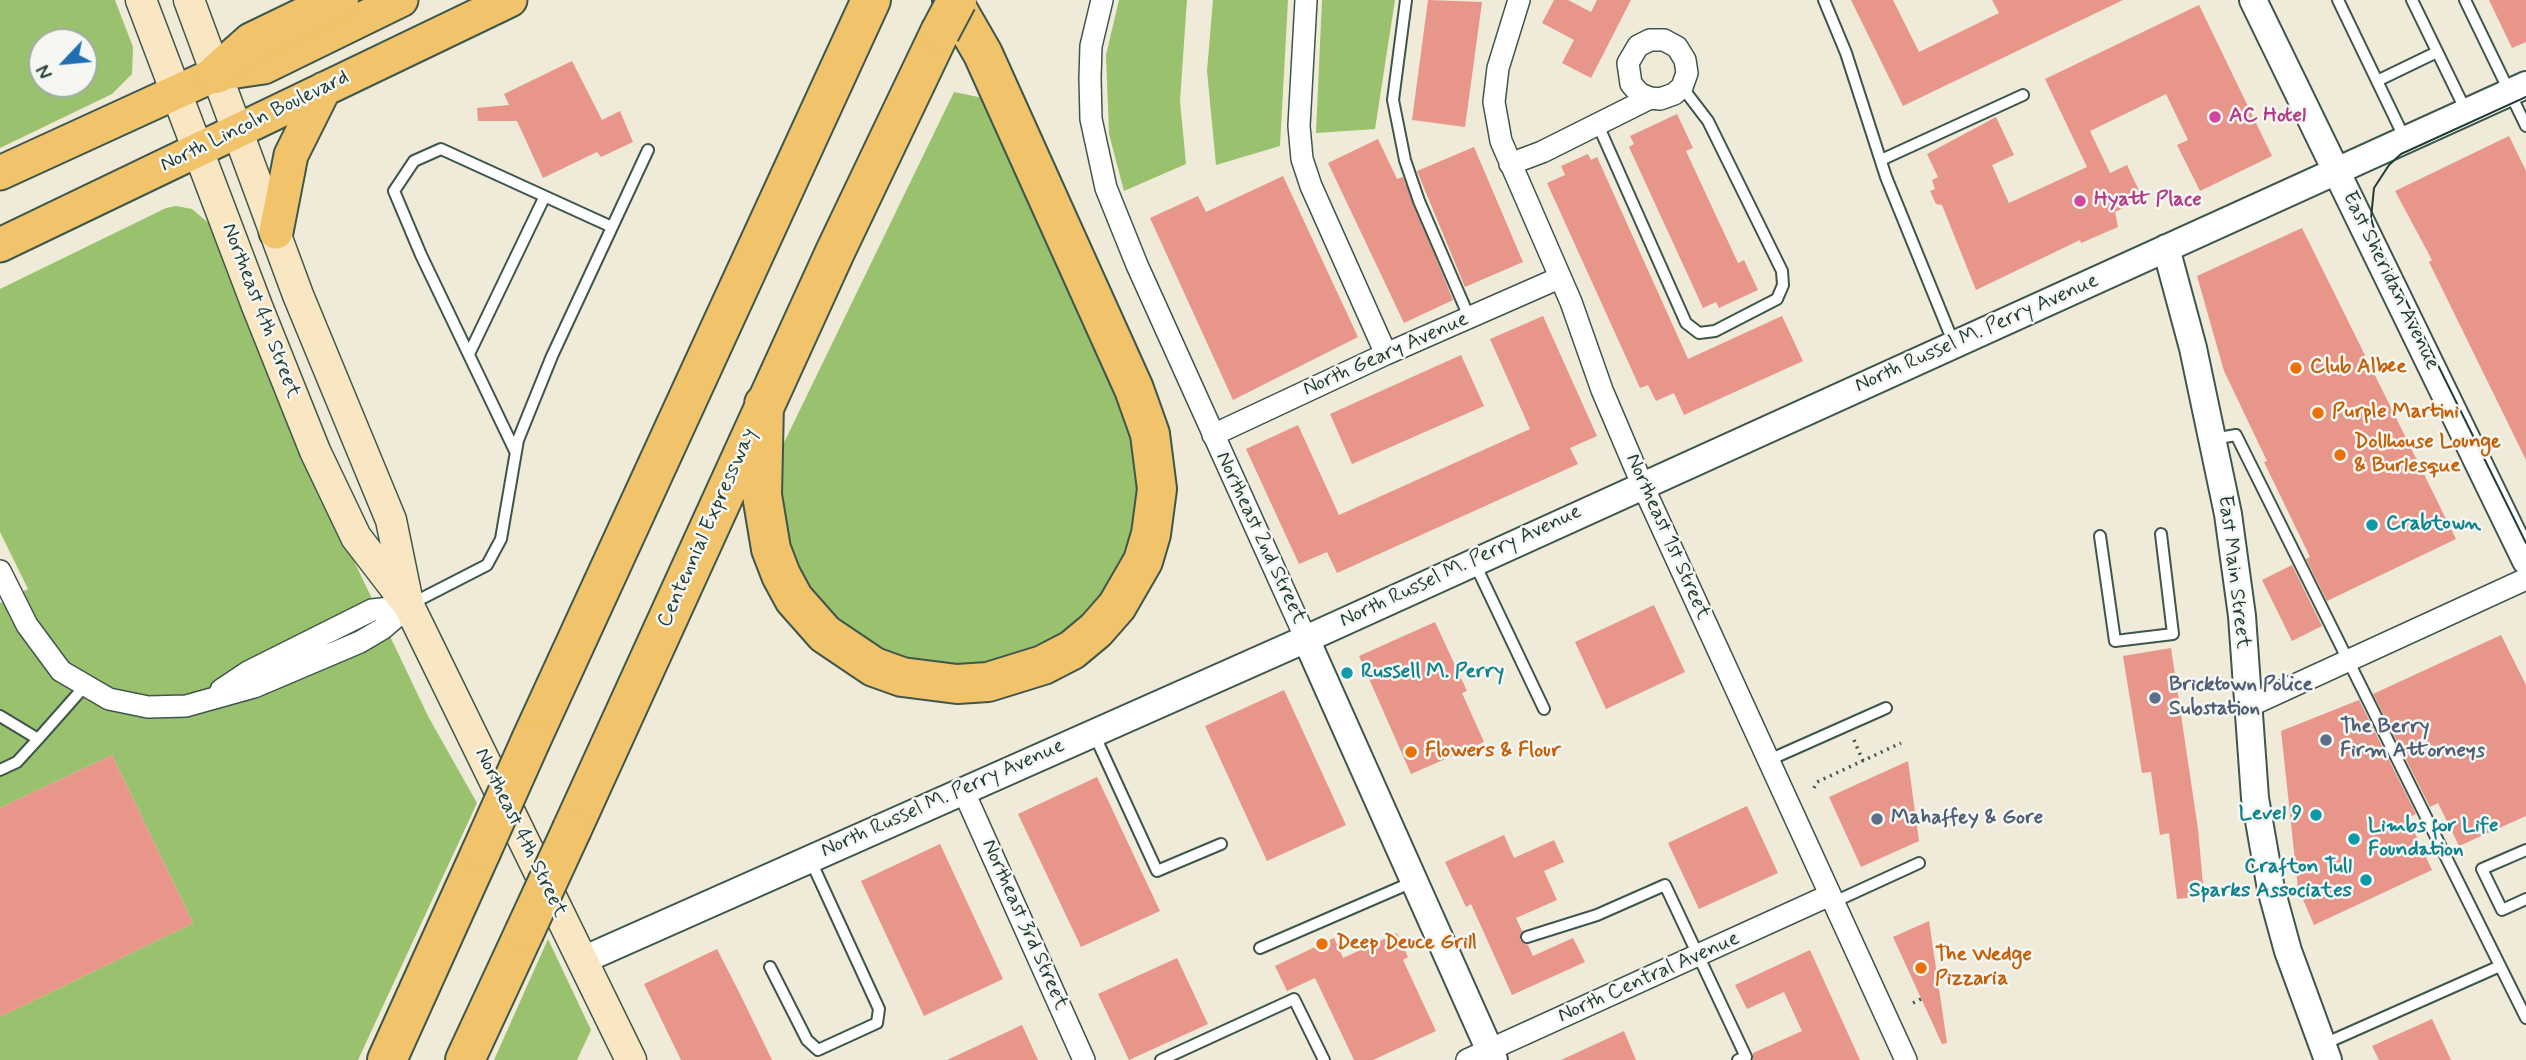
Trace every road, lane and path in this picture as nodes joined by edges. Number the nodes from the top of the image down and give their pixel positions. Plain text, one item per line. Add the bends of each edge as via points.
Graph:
1 (141, 0) edge
2 (189, 0) edge
3 (339, 0) edge
4 (401, 0) edge
5 (510, 0) edge
6 (871, 0) edge
7 (1101, 0) edge
8 (1306, 0) edge
9 (1406, 0) edge
10 (1519, 0) edge
11 (1824, 0) edge
12 (2253, 0) edge
13 (2338, 0) edge
14 (2412, 0) edge
15 (2465, 0) edge
16 (950, 11) edge
17 (2437, 52) junction
18 (216, 74) junction
19 (2377, 81) junction
20 (1682, 87) junction
21 (324, 89) junction
22 (2518, 89) edge
23 (176, 93) junction
24 (2023, 95) dead end
25 (1650, 98) junction
26 (2466, 111) junction
27 (1598, 125) junction
28 (2526, 126) edge
29 (238, 131) junction
30 (2405, 139) junction
31 (199, 149) junction
32 (648, 150) dead end
33 (1881, 160) junction
34 (1510, 164) junction
35 (2336, 169) junction
36 (0, 173) edge
37 (544, 198) junction
38 (612, 227) junction
39 (276, 233) junction
40 (0, 245) edge
41 (2166, 248) junction
42 (1559, 278) junction
43 (1469, 317) junction
44 (1954, 344) junction
45 (469, 354) junction
46 (1386, 354) junction
47 (764, 404) junction
48 (1213, 435) junction
49 (2213, 439) junction
50 (515, 451) junction
51 (1642, 484) junction
52 (2161, 534) dead end
53 (2100, 536) dead end
54 (1474, 561) junction
55 (2526, 561) edge
56 (0, 570) edge
57 (2526, 579) edge
58 (409, 606) junction
59 (1306, 639) junction
60 (2348, 662) junction
61 (84, 687) junction
62 (2247, 707) junction
63 (1886, 708) dead end
64 (1544, 709) dead end
65 (0, 716) edge
66 (1847, 725) junction
67 (1093, 731) junction
68 (38, 739) junction
69 (1901, 743) dead end
70 (1769, 760) junction
71 (1863, 761) junction
72 (0, 770) edge
73 (1814, 788) dead end
74 (963, 790) junction
75 (1221, 844) dead end
76 (2526, 849) edge
77 (810, 858) junction
78 (1919, 863) dead end
79 (1415, 881) junction
80 (1832, 898) junction
81 (2526, 899) edge
82 (1527, 937) dead end
83 (1260, 948) dead end
84 (1699, 956) junction
85 (583, 960) junction
86 (2500, 966) junction
87 (770, 967) dead end
88 (1921, 999) dead end
89 (1913, 1003) dead end
90 (2526, 1018) edge
91 (2325, 1052) edge
92 (1484, 1057) edge
93 (387, 1060) edge
94 (465, 1060) edge
95 (631, 1060) edge
96 (1084, 1060) edge
97 (1161, 1060) edge
98 (1324, 1060) edge
99 (1738, 1060) edge
100 (1906, 1060) edge

1 - 23 main road, Northeast 4th Street
2 - 18 main road, Northeast 4th Street
3 - 18 highway via 252,42
4 - 18 main road via 264,67
5 - 21 main road, North Lincoln Boulevard
6 - 93 highway, bridge
7 - 48 street, Northeast 2nd Street via 1091,47 1091,119 1106,188
8 - 46 street via 1299,126 1303,159
9 - 43 lane via 1393,100 1419,201
10 - 34 street, Northeast 1st Street via 1504,43 1494,102
11 - 33 lane
12 - 35 street, East Sheridan Avenue
13 - 19 lane
14 - 17 lane
15 - 22 lane
16 - 47 highway, Centennial Expressway
16 - 47 highway via 983,54 1150,434 1157,489 1152,534 1143,561 1117,606 1096,630 1044,666 988,682 957,684 902,677 874,667 825,634 794,599 781,575 771,550 762,495
17 - 19 lane
17 - 26 lane
18 - 23 main road
18 - 29 main road, Northeast 4th Street
19 - 30 lane
20 - 25 street via 1660,99
20 - 25 street via 1687,74 1677,47 1664,40 1650,40 1631,54 1628,73 1631,84
20 - 27 lane via 1708,121 1782,271 1777,299 1715,331 1699,333 1686,323
21 - 29 main road, North Lincoln Boulevard
21 - 39 main road via 291,155
22 - 26 street, North Russel M. Perry Avenue
22 - 28 lane
23 - 31 main road, Northeast 4th Street
23 - 36 main road
24 - 33 lane
25 - 27 street
26 - 30 street, North Russel M. Perry Avenue
27 - 34 street
29 - 31 main road, North Lincoln Boulevard
29 - 39 main road, Northeast 4th Street
30 - 35 street, North Russel M. Perry Avenue
31 - 40 main road, North Lincoln Boulevard
31 - 58 main road, Northeast 4th Street via 315,451 356,537
32 - 38 lane
33 - 44 lane
34 - 42 street, Northeast 1st Street
35 - 41 street, North Russel M. Perry Avenue
35 - 55 street, East Sheridan Avenue
37 - 38 lane
37 - 45 lane
37 - 45 lane via 441,149 414,161 394,191
38 - 50 lane via 552,356
39 - 58 main road, Northeast 4th Street via 391,520
41 - 44 street, North Russel M. Perry Avenue
41 - 49 street, East Main Street
42 - 43 street, North Geary Avenue
42 - 51 street, Northeast 1st Street
43 - 46 street, North Geary Avenue
44 - 51 street, North Russel M. Perry Avenue
45 - 50 lane
46 - 48 street, North Geary Avenue
47 - 94 highway, Centennial Expressway, bridge
48 - 59 street, Northeast 2nd Street
49 - 60 lane via 2236,435
49 - 62 street, East Main Street via 2242,616
50 - 58 lane via 501,539 487,565
51 - 54 street, North Russel M. Perry Avenue
51 - 70 street, Northeast 1st Street
52 - 53 lane via 2174,634 2115,641
54 - 59 street, North Russel M. Perry Avenue
54 - 64 lane
56 - 61 street via 47,655
57 - 60 street
58 - 61 street via 360,642 254,687 205,702 167,708 130,705
58 - 85 main road, Northeast 4th Street
59 - 67 street, North Russel M. Perry Avenue
59 - 79 street, Northeast 2nd Street
60 - 62 street
60 - 86 lane
61 - 68 lane
62 - 91 street, East Main Street via 2255,798 2271,889
63 - 66 lane
65 - 68 lane
66 - 70 lane
66 - 71 path
67 - 74 street, North Russel M. Perry Avenue
67 - 75 lane via 1157,871
68 - 72 lane via 17,762
69 - 71 path
70 - 80 street, Northeast 1st Street
71 - 73 path via 1817,782
74 - 77 street, North Russel M. Perry Avenue
74 - 96 street, Northeast 3rd Street
76 - 81 lane via 2482,869 2502,910
77 - 85 street, North Russel M. Perry Avenue
77 - 87 lane via 879,1009 877,1023 818,1050 807,1040
78 - 80 lane
79 - 83 lane
79 - 92 street, Northeast 2nd Street
80 - 84 street, North Central Avenue
80 - 100 street, Northeast 1st Street
82 - 84 lane via 1597,915 1665,885
84 - 92 street, North Central Avenue
84 - 99 lane via 1746,1057
85 - 95 main road, Northeast 4th Street
86 - 90 lane
86 - 91 lane
88 - 89 path
97 - 98 lane via 1294,999

